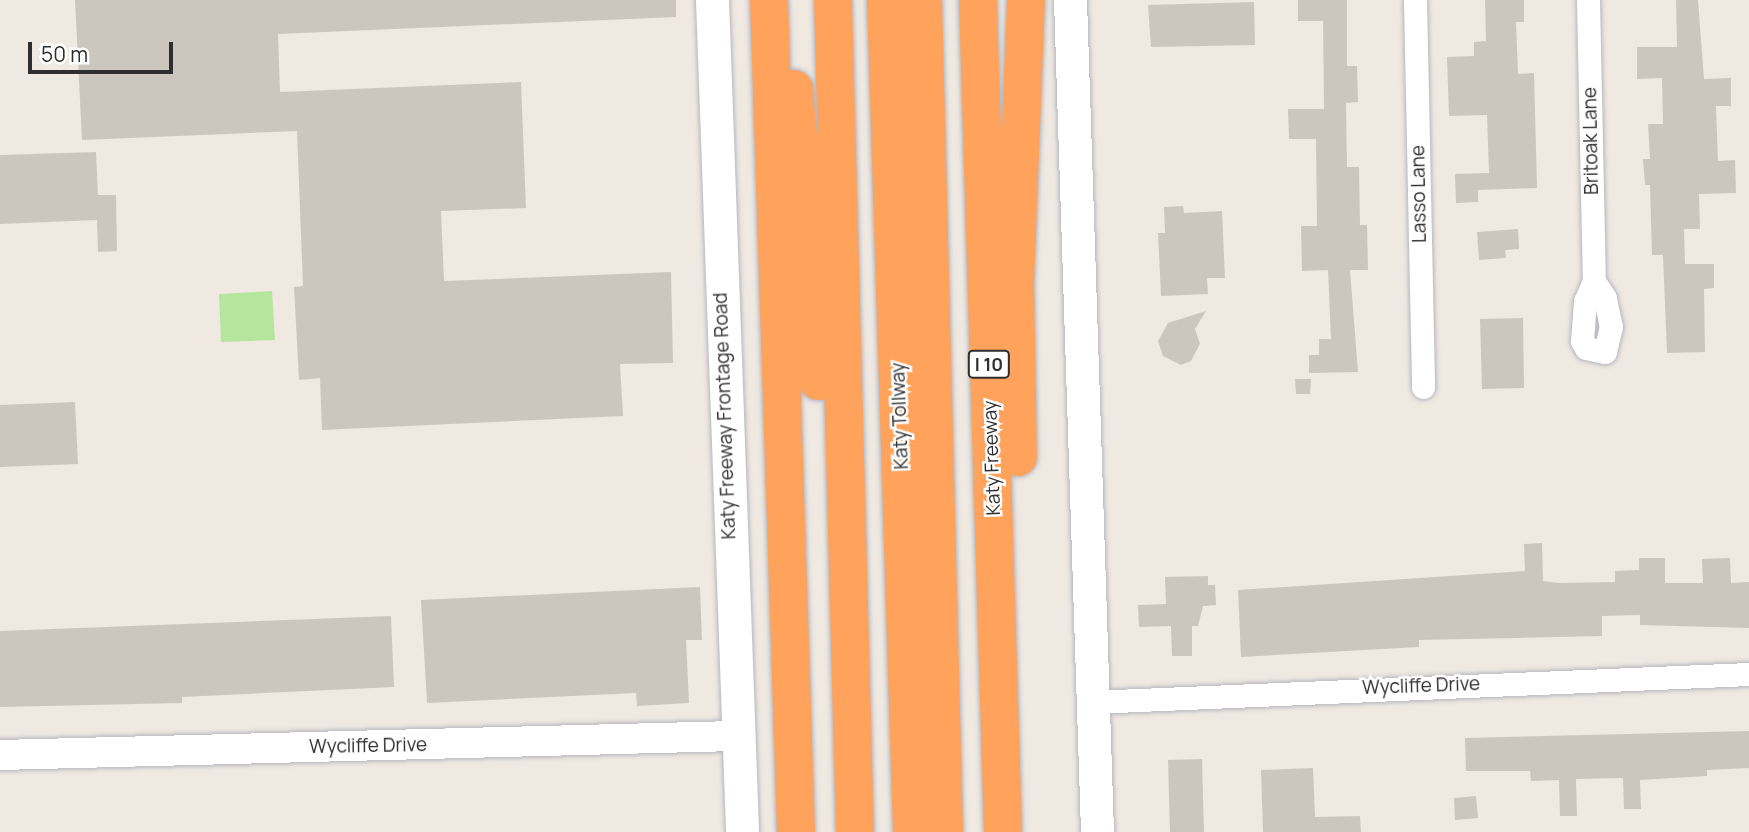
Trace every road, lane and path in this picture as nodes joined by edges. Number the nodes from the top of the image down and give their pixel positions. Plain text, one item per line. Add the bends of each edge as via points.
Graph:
1 (712, 0) edge
2 (769, 0) edge
3 (784, 0) edge
4 (833, 0) edge
5 (887, 0) edge
6 (923, 0) edge
7 (978, 0) edge
8 (1026, 0) edge
9 (1070, 0) edge
10 (1415, 0) edge
11 (1588, 0) edge
12 (1594, 281) dead end
13 (1423, 387) dead end
14 (1749, 674) edge
15 (852, 698) junction
16 (1092, 702) junction
17 (1000, 728) junction
18 (736, 736) junction
19 (0, 755) edge
20 (742, 832) edge
21 (796, 832) edge
22 (855, 832) edge
23 (912, 832) edge
24 (944, 832) edge
25 (1003, 832) edge
26 (1097, 832) edge

1 - 18 main road, Katy Freeway Frontage Road
2 - 21 highway
3 - 15 highway via 806,190 822,444
4 - 15 highway
5 - 23 highway, Katy Tollway
6 - 24 highway, Katy Tollway
7 - 17 highway, Katy Freeway / I 10
8 - 17 highway via 1015,284 1018,449
9 - 16 main road
10 - 13 street, Lasso Lane
11 - 12 street, Britoak Lane
14 - 16 street, Wycliffe Drive
15 - 22 highway
16 - 26 main road
17 - 25 highway, Katy Freeway / I 10
18 - 19 street, Wycliffe Drive
18 - 20 main road, Katy Freeway Frontage Road

